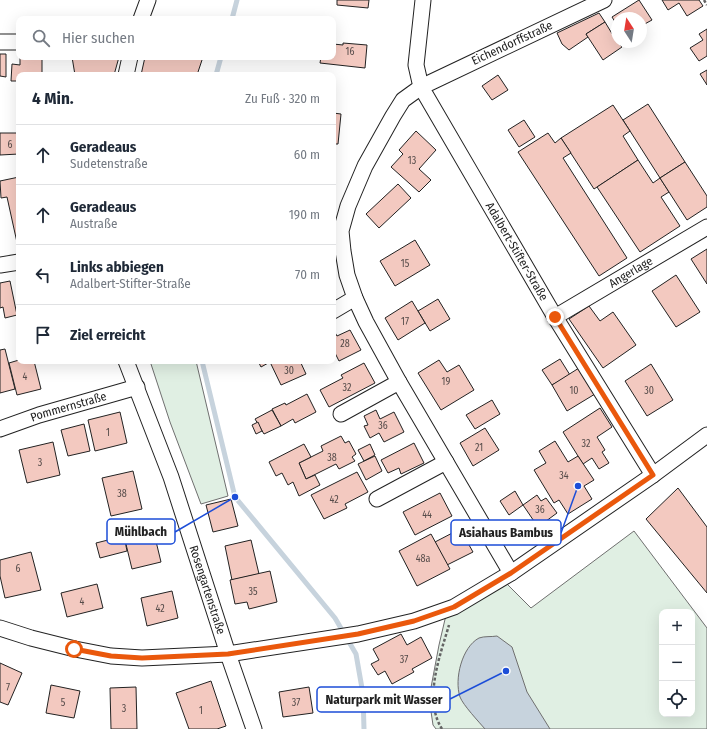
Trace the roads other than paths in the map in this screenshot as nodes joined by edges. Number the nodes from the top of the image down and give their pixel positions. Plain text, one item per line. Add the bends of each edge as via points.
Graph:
1 (148, 0) edge
2 (423, 0) edge
3 (604, 0) edge
4 (142, 16) edge
5 (0, 42) edge
6 (16, 42) edge
7 (129, 60) edge
8 (127, 72) edge
9 (421, 87) junction
10 (707, 227) edge
11 (1, 262) edge
12 (16, 262) edge
13 (355, 298) junction
14 (336, 309) edge
15 (555, 317) junction
16 (127, 364) edge
17 (399, 382) junction
18 (137, 387) junction
19 (341, 414) dead end
20 (0, 429) edge
21 (707, 435) edge
22 (446, 462) junction
23 (653, 475) junction
24 (377, 499) dead end
25 (511, 573) junction
26 (0, 628) edge
27 (228, 654) junction
28 (254, 729) edge

1 - 4 street
2 - 9 street, Adalbert-Stifter-Straße via 416,65
3 - 9 street, Eichendorffstraße
5 - 6 street
7 - 8 street
9 - 13 street, Eichendorffstraße via 403,100 393,116 365,166 348,206 341,231 347,275
9 - 15 street, Adalbert-Stifter-Straße
10 - 15 street, Angerlage
11 - 12 street
13 - 14 street
13 - 17 street, Eichendorffstraße
15 - 23 street, Adalbert-Stifter-Straße
16 - 18 street, Rosengartenstraße
17 - 19 street
17 - 22 street, Eichendorffstraße
18 - 20 street, Pommernstraße
18 - 27 street, Rosengartenstraße via 187,522
21 - 23 street
22 - 24 street
22 - 25 street, Eichendorffstraße
23 - 25 street
25 - 27 street via 454,607 414,621 358,634
26 - 27 street via 30,638 111,656 157,658
27 - 28 street, Rosengartenstraße

